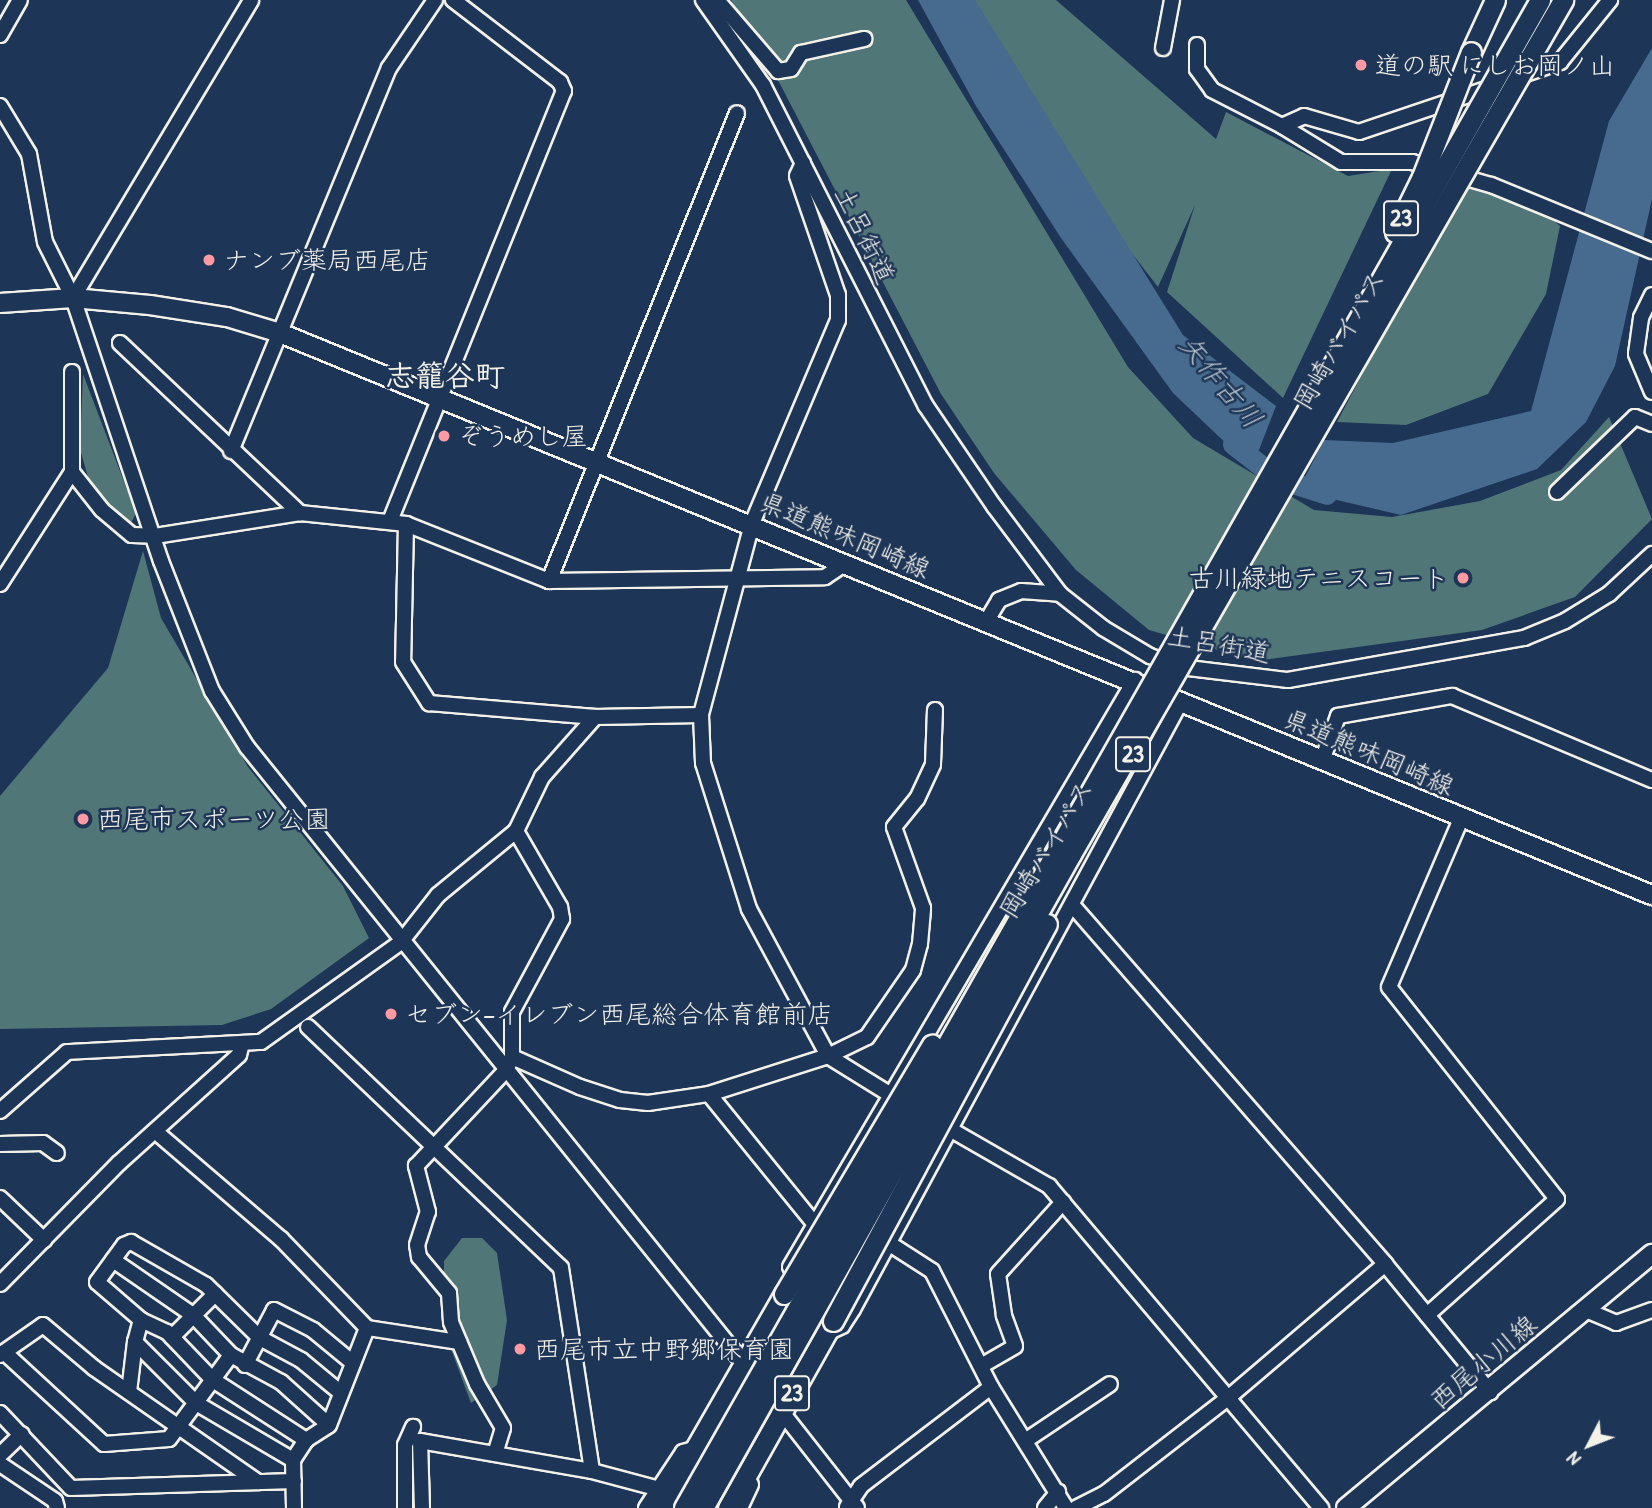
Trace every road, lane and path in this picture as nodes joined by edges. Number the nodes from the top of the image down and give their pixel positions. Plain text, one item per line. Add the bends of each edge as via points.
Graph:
1 (20, 0) edge
2 (251, 0) edge
3 (435, 0) edge
4 (453, 0) edge
5 (703, 0) edge
6 (717, 0) edge
7 (1172, 0) edge
8 (1495, 0) edge
9 (1540, 0) edge
10 (1563, 0) edge
11 (1610, 0) edge
12 (0, 35) edge
13 (864, 39) dead end
14 (1197, 46) dead end
15 (1163, 48) dead end
16 (0, 106) edge
17 (737, 113) dead end
18 (1282, 126) junction
19 (803, 163) junction
20 (1650, 250) edge
21 (1652, 295) edge
22 (73, 298) junction
23 (0, 303) edge
24 (280, 333) junction
25 (120, 343) dead end
26 (72, 372) dead end
27 (1325, 380) junction
28 (1652, 392) edge
29 (440, 398) junction
30 (1652, 424) edge
31 (231, 450) junction
32 (596, 464) junction
33 (72, 472) junction
34 (1557, 492) dead end
35 (300, 513) junction
36 (390, 521) junction
37 (406, 524) junction
38 (752, 524) junction
39 (155, 536) junction
40 (1652, 554) edge
41 (844, 564) junction
42 (737, 577) junction
43 (549, 581) junction
44 (0, 584) edge
45 (1060, 594) junction
46 (986, 622) junction
47 (1135, 680) junction
48 (1181, 701) junction
49 (935, 710) dead end
50 (701, 715) junction
51 (595, 717) junction
52 (1322, 761) junction
53 (1652, 780) edge
54 (1461, 819) junction
55 (516, 831) junction
56 (1072, 854) junction
57 (1035, 888) junction
58 (1652, 895) edge
59 (1073, 906) junction
60 (401, 943) junction
61 (308, 1027) dead end
62 (241, 1047) junction
63 (828, 1056) junction
64 (509, 1063) junction
65 (709, 1094) junction
66 (889, 1094) junction
67 (2, 1106) edge
68 (953, 1130) junction
69 (155, 1131) junction
70 (0, 1144) edge
71 (434, 1147) junction
72 (57, 1153) dead end
73 (0, 1198) edge
74 (1063, 1202) junction
75 (814, 1223) junction
76 (44, 1240) junction
77 (890, 1244) junction
78 (1652, 1254) edge
79 (113, 1260) junction
80 (1385, 1264) junction
81 (0, 1284) edge
82 (215, 1294) junction
83 (1586, 1310) junction
84 (1652, 1310) edge
85 (193, 1315) junction
86 (1427, 1315) junction
87 (141, 1320) junction
88 (765, 1326) junction
89 (367, 1328) junction
90 (829, 1328) junction
91 (172, 1337) junction
92 (260, 1338) junction
93 (135, 1342) junction
94 (460, 1342) junction
95 (2, 1354) edge
96 (230, 1355) junction
97 (353, 1363) junction
98 (744, 1364) junction
99 (245, 1365) junction
100 (981, 1366) junction
101 (213, 1380) junction
102 (1110, 1384) dead end
103 (991, 1387) junction
104 (129, 1392) junction
105 (1490, 1392) junction
106 (341, 1394) junction
107 (1229, 1397) junction
108 (196, 1403) junction
109 (0, 1413) edge
110 (781, 1413) junction
111 (329, 1425) junction
112 (178, 1427) junction
113 (413, 1427) dead end
114 (22, 1434) junction
115 (306, 1440) junction
116 (1025, 1441) junction
117 (697, 1448) junction
118 (495, 1454) junction
119 (0, 1455) edge
120 (293, 1460) junction
121 (0, 1464) edge
122 (592, 1471) junction
123 (294, 1481) junction
124 (258, 1482) junction
125 (656, 1488) junction
126 (1058, 1492) junction
127 (851, 1505) edge
128 (733, 1507) edge
129 (57, 1508) edge
130 (295, 1508) edge
131 (405, 1508) edge
132 (422, 1508) edge
133 (646, 1508) edge
134 (661, 1508) edge
135 (684, 1508) edge
136 (703, 1508) edge
137 (1045, 1508) edge
138 (1066, 1508) edge
139 (1076, 1508) edge
140 (1321, 1508) edge
141 (1346, 1508) edge

1 - 12 street
2 - 22 street
3 - 24 street via 389,68
4 - 29 street via 560,82 564,92
5 - 19 street, 土呂街道 via 762,85
6 - 13 street via 778,71 791,69 801,53
7 - 15 street
8 - 27 highway, 23, bridge via 1422,177 1323,370
9 - 27 highway, 岡崎バイパス / 23, bridge
10 - 56 highway, 岡崎バイパス / 23, bridge
11 - 18 street via 1560,62 1359,132 1304,116 1291,117
14 - 18 street via 1197,69 1212,90
16 - 22 street via 29,154 45,242
17 - 32 street
18 - 20 street via 1341,162 1412,162 1491,185
19 - 38 street via 797,176 838,295 838,320
19 - 45 street, 土呂街道 via 926,406
21 - 28 street via 1641,318 1636,354
22 - 23 main road, 県道熊味岡崎線
22 - 24 main road, 県道熊味岡崎線 via 227,317
22 - 39 street
24 - 29 main road, 県道熊味岡崎線
24 - 31 street
25 - 31 street
26 - 33 street
27 - 57 highway, 岡崎バイパス / 23, bridge
29 - 32 main road, 県道熊味岡崎線
29 - 36 street
30 - 34 street via 1635,416
31 - 35 street
32 - 38 main road, 県道熊味岡崎線
32 - 43 street
33 - 39 street via 102,510 132,535
33 - 44 street
35 - 36 street
35 - 39 street
36 - 37 street
37 - 43 street
37 - 51 street via 403,662 429,703
38 - 41 main road, 県道熊味岡崎線
38 - 42 street
39 - 60 street via 189,638 240,736
40 - 45 street, 土呂街道 via 1609,594 1565,621 1524,638 1288,680 1221,674 1150,656 1103,628
41 - 42 street via 825,577
41 - 46 main road, 県道熊味岡崎線
42 - 43 street
42 - 50 street
45 - 46 street via 1021,591 999,600
46 - 47 main road, 県道熊味岡崎線
47 - 48 main road, 県道熊味岡崎線
47 - 66 street
48 - 52 main road, 県道熊味岡崎線
48 - 59 street
49 - 63 street via 933,764 917,799 894,827 923,908 913,970 867,1037
50 - 51 street
50 - 63 street via 703,763 749,909
51 - 55 street via 542,777
52 - 53 street via 1338,716 1452,696
52 - 54 main road, 県道熊味岡崎線
54 - 58 main road, 県道熊味岡崎線
54 - 86 street via 1389,988 1557,1199
55 - 60 street via 438,895
55 - 64 street via 560,907 562,919 512,1012
56 - 90 highway, 23, bridge via 1060,898 954,1103
56 - 136 highway, 岡崎バイパス / 23, bridge
57 - 88 highway, 23, bridge via 1022,900 912,1076
57 - 135 highway, 岡崎バイパス / 23, bridge
59 - 68 street
59 - 80 street
60 - 62 street via 261,1042
60 - 64 street
61 - 71 street
62 - 67 street via 67,1052
62 - 69 street via 239,1055
63 - 65 street
63 - 66 street
64 - 65 street via 620,1100 648,1103
64 - 71 street
64 - 98 street
65 - 75 street
66 - 68 street
66 - 75 street
68 - 74 street via 1049,1186
68 - 77 street
69 - 76 street
69 - 89 street via 281,1239
70 - 72 street via 43,1143
71 - 94 street via 416,1166 428,1212 417,1245 428,1271 449,1293
71 - 122 street via 561,1268
73 - 76 street
74 - 100 street via 998,1274 1004,1315 1015,1346
74 - 107 street
75 - 88 street via 768,1307
76 - 81 street
77 - 90 street via 842,1326
77 - 100 street via 932,1271
78 - 83 main road, 西尾小川線
79 - 82 street via 124,1245 143,1246
79 - 85 street
79 - 87 street via 97,1282
80 - 86 street
80 - 107 street
82 - 85 street
82 - 92 street
83 - 84 street via 1616,1323
83 - 105 main road, 西尾小川線
85 - 91 street
85 - 96 street
86 - 105 street
87 - 91 street
87 - 93 street
88 - 98 highway, 23
89 - 94 street
89 - 97 street
90 - 110 highway, 23
91 - 101 street
92 - 97 street via 274,1310 313,1329
92 - 99 street
92 - 106 street via 301,1360
93 - 104 street
93 - 108 street
94 - 118 street via 477,1384 503,1427
95 - 104 street via 43,1325
95 - 112 street via 104,1444 169,1439
96 - 99 street
96 - 101 street
97 - 106 street
98 - 110 street
98 - 117 highway, 23
99 - 111 street via 281,1382
100 - 103 street
101 - 108 street
101 - 115 street
102 - 116 street
103 - 116 street
103 - 127 street via 861,1486
104 - 112 street
105 - 141 main road, 西尾小川線
106 - 111 street
107 - 139 street via 1104,1494
107 - 140 street
108 - 112 street
108 - 120 street
109 - 114 street
110 - 127 street
110 - 128 highway, 23
111 - 115 street
112 - 124 street
113 - 131 street via 405,1445
114 - 119 street
114 - 124 street via 71,1488
115 - 120 street
116 - 126 street
117 - 125 street via 683,1452
117 - 134 highway, 23
118 - 122 street
118 - 132 street via 420,1441
120 - 123 street
121 - 129 street via 55,1501
122 - 125 street
123 - 124 street
123 - 130 street
125 - 133 street
126 - 137 street
126 - 138 street

